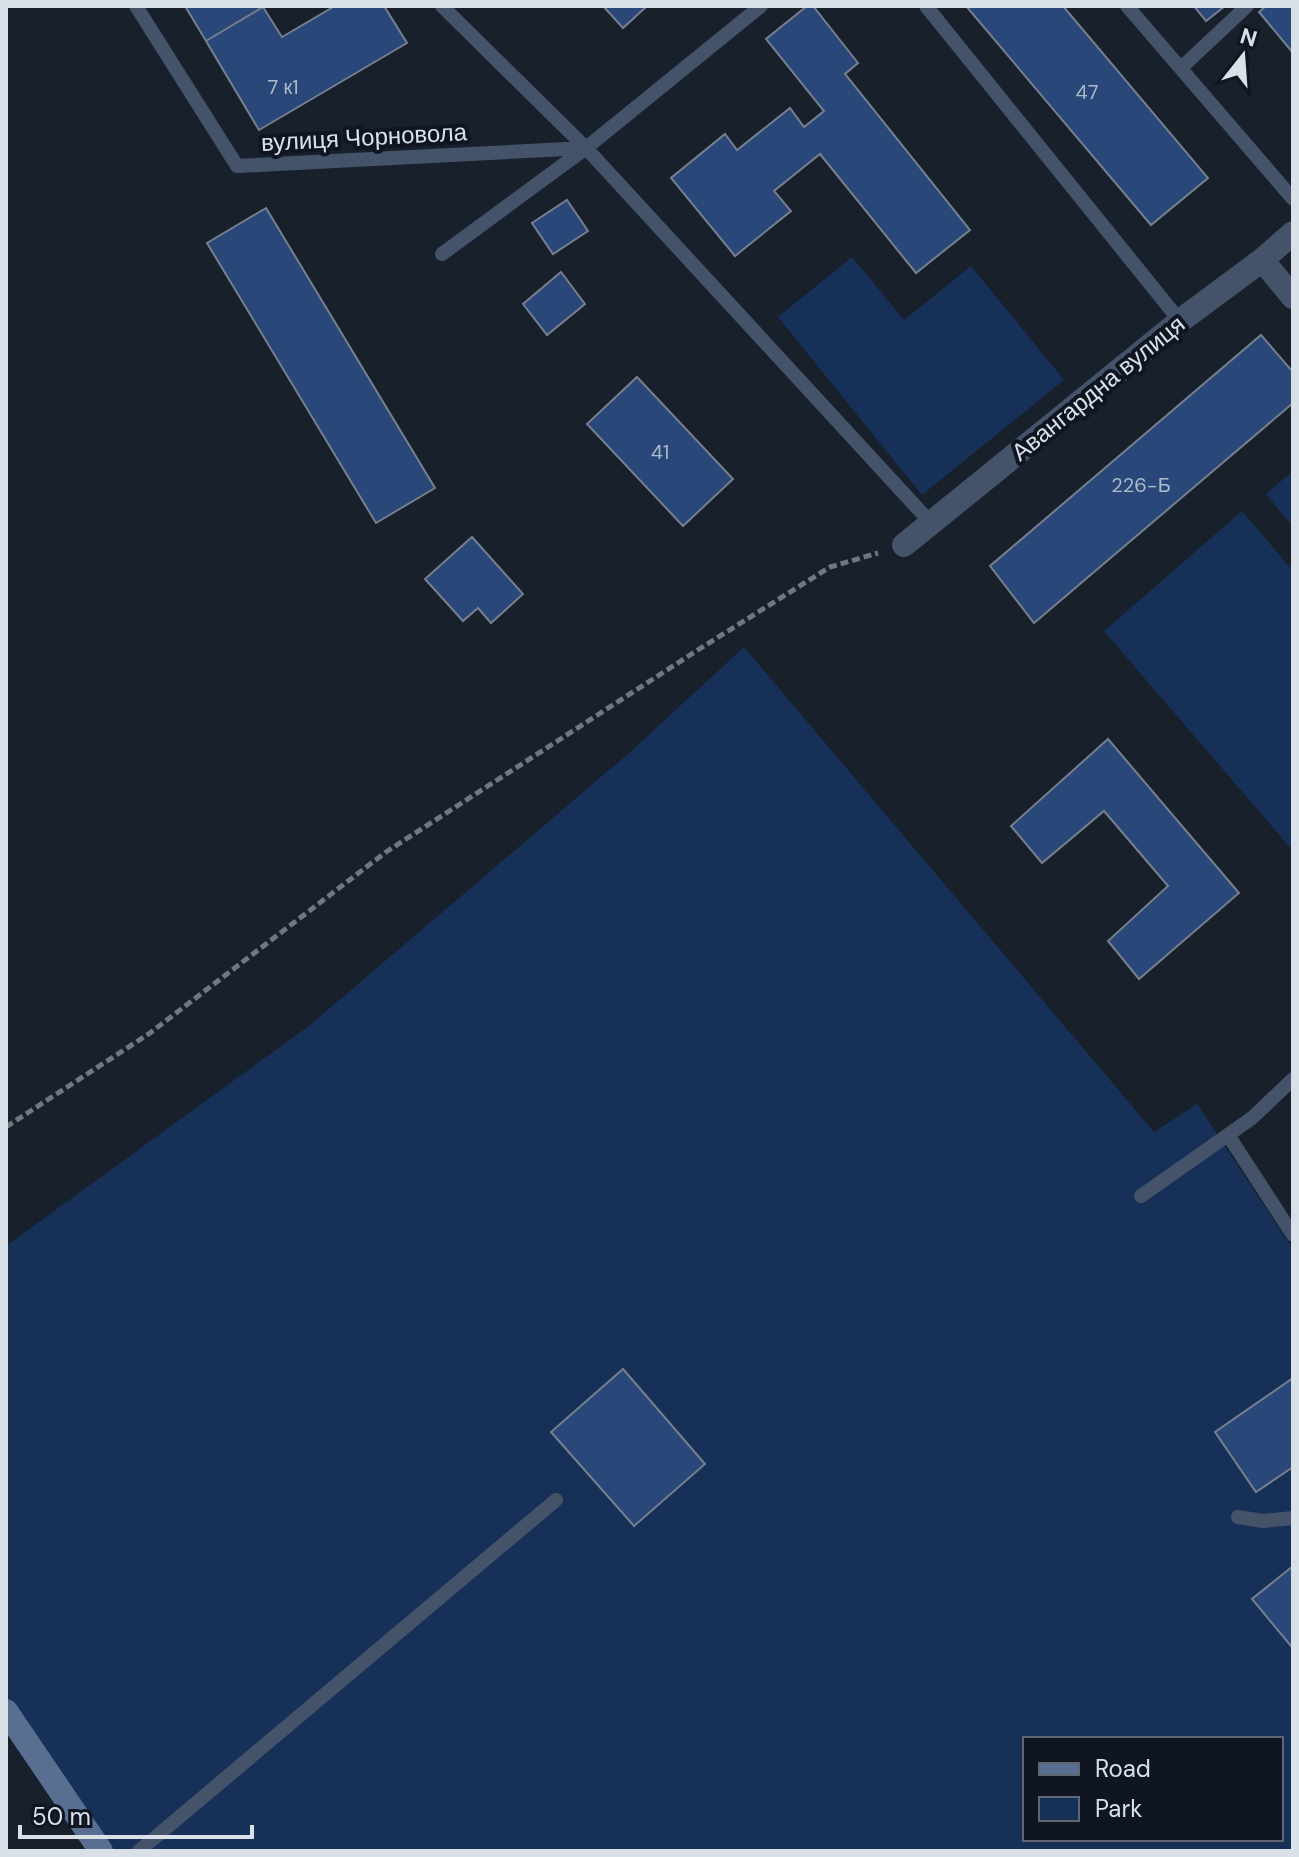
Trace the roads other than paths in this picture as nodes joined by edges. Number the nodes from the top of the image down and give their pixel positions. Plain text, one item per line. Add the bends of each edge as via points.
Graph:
1 (136, 6) edge
2 (442, 6) edge
3 (761, 6) edge
4 (926, 6) edge
5 (1127, 6) edge
6 (1247, 6) edge
7 (1181, 68) junction
8 (586, 148) junction
9 (1293, 199) edge
10 (1293, 233) edge
11 (442, 254) dead end
12 (1262, 260) junction
13 (1293, 297) edge
14 (1180, 321) junction
15 (932, 524) junction
16 (904, 545) road end
17 (1293, 1079) edge
18 (1228, 1135) junction
19 (1141, 1196) dead end
20 (1293, 1235) edge
21 (556, 1500) dead end
22 (1238, 1517) dead end
23 (1293, 1518) edge
24 (6, 1711) edge
25 (101, 1851) edge
26 (139, 1851) edge

1 - 8 lane, вулиця Чорновола via 237,166
2 - 8 lane
3 - 8 lane
4 - 14 lane
5 - 7 lane
6 - 7 lane
7 - 9 lane
8 - 11 lane
8 - 15 lane
10 - 12 street, Авангардна вулиця
12 - 13 street
12 - 14 street, Авангардна вулиця
14 - 15 street, Авангардна вулиця
15 - 16 street, Авангардна вулиця
17 - 18 lane
18 - 19 lane
18 - 20 lane
21 - 26 lane
22 - 23 lane
24 - 25 street

